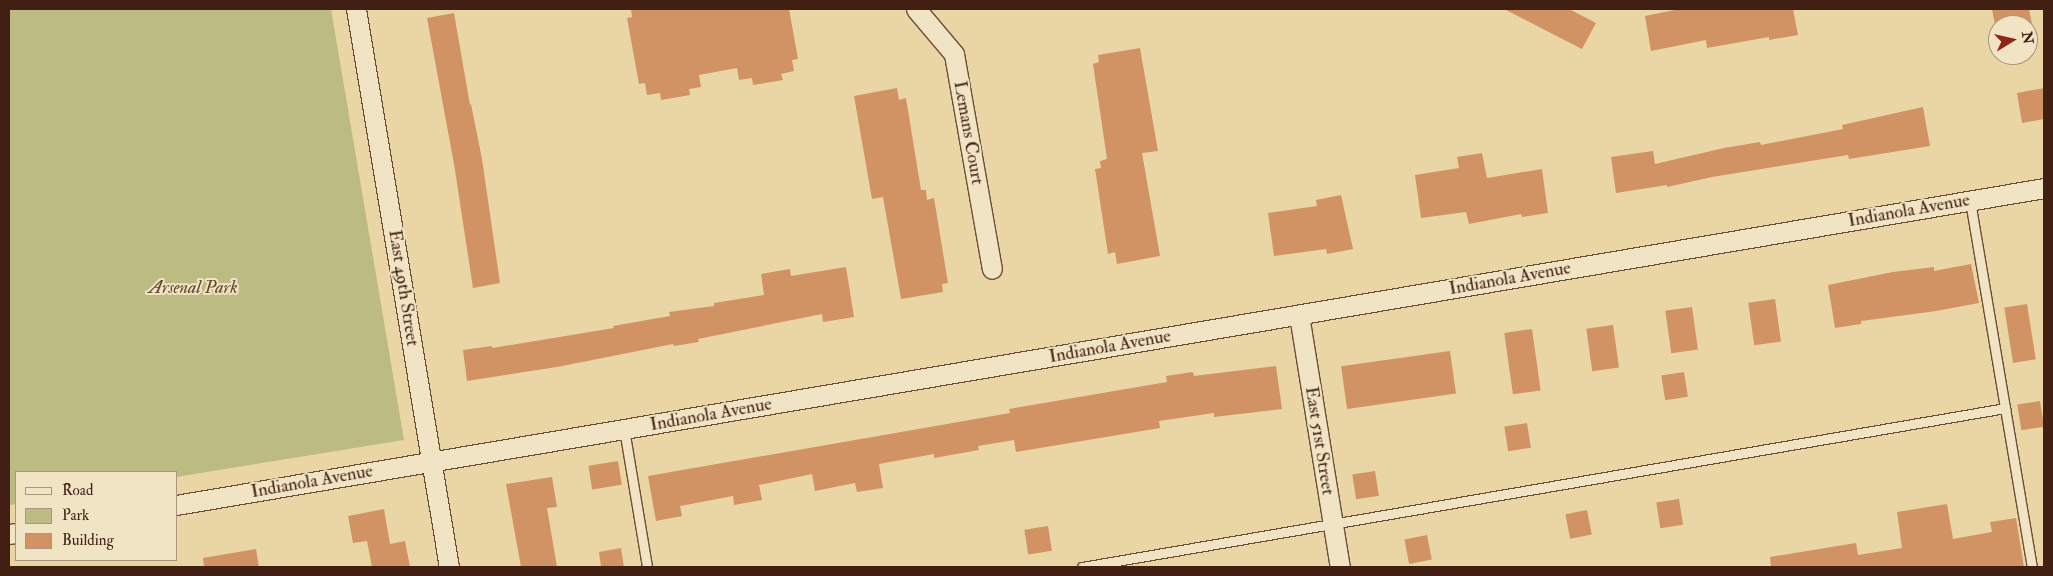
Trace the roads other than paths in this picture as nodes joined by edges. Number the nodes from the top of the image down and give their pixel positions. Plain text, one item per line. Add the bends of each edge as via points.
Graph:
1 (356, 9) edge
2 (916, 9) edge
3 (2044, 188) edge
4 (1970, 201) junction
5 (992, 269) dead end
6 (1299, 315) junction
7 (2005, 408) junction
8 (624, 429) junction
9 (432, 462) junction
10 (178, 505) edge
11 (1333, 525) junction
12 (449, 567) edge
13 (646, 567) edge
14 (1082, 567) edge
15 (1340, 567) edge
16 (2032, 567) edge

1 - 9 street, East 49th Street
2 - 5 street, Lemans Court via 954,54
3 - 4 street, Indianola Avenue
4 - 6 street, Indianola Avenue
4 - 7 lane
6 - 8 street, Indianola Avenue
6 - 11 street, East 51st Street
7 - 11 lane
7 - 16 lane
8 - 9 street, Indianola Avenue
8 - 13 lane
9 - 10 street, Indianola Avenue
9 - 12 street, East 49th Street
11 - 14 lane
11 - 15 street, East 51st Street

